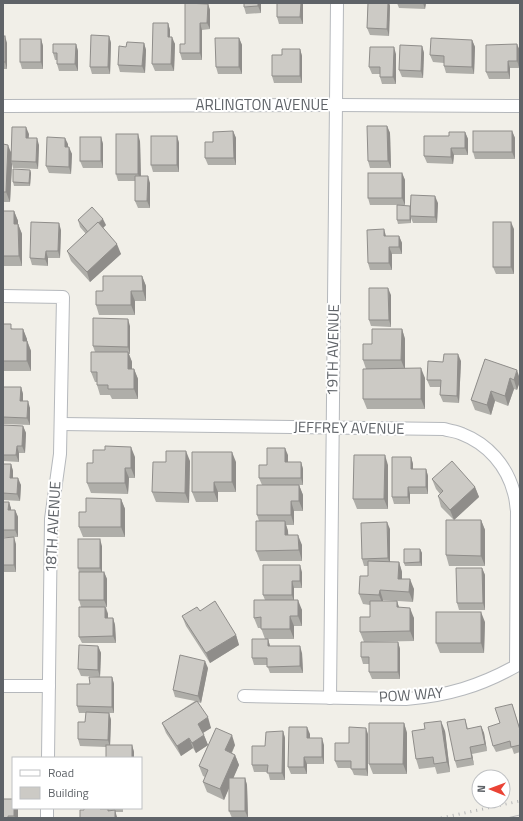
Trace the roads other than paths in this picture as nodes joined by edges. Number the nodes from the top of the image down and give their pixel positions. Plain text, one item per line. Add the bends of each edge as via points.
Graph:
1 (337, 3) edge
2 (336, 105) junction
3 (3, 106) edge
4 (520, 106) edge
5 (3, 296) edge
6 (61, 424) junction
7 (332, 427) junction
8 (518, 585) edge
9 (3, 686) edge
10 (49, 686) junction
11 (244, 696) dead end
12 (330, 698) junction
13 (48, 757) edge

1 - 2 street, 19TH AVENUE
2 - 3 street, ARLINGTON AVENUE
2 - 4 street, ARLINGTON AVENUE
2 - 7 street, 19TH AVENUE
5 - 6 street, 18TH AVENUE via 63,297
6 - 7 street, JEFFREY AVENUE
6 - 10 street, 18TH AVENUE via 60,454 51,520
7 - 8 street, JEFFREY AVENUE via 444,429 461,433 486,447 500,462 515,494
7 - 12 street, 19TH AVENUE
8 - 12 street, POW WAY via 516,666 472,687 422,698
9 - 10 street
10 - 13 street, 18TH AVENUE
11 - 12 street, POW WAY

